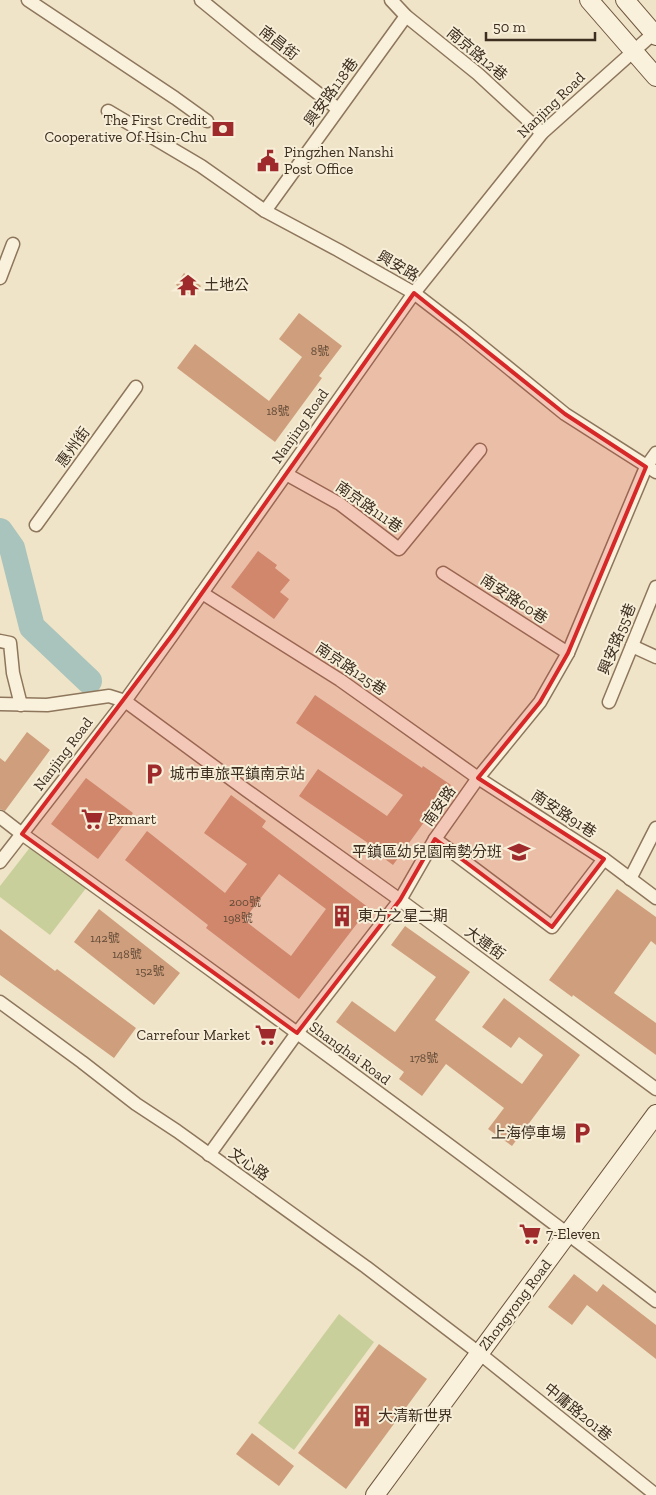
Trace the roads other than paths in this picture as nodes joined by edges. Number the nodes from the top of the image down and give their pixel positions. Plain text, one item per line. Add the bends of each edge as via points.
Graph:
1 (28, 0) edge
2 (201, 0) edge
3 (391, 0) edge
4 (589, 0) edge
5 (625, 0) edge
6 (406, 16) junction
7 (655, 34) edge
8 (632, 51) junction
9 (656, 77) edge
10 (338, 110) junction
11 (108, 111) dead end
12 (207, 121) dead end
13 (542, 132) junction
14 (264, 211) junction
15 (13, 244) dead end
16 (0, 278) edge
17 (414, 293) junction
18 (136, 387) dead end
19 (480, 450) dead end
20 (656, 453) edge
21 (651, 470) edge
22 (286, 474) junction
23 (36, 526) dead end
24 (443, 573) dead end
25 (656, 587) edge
26 (202, 593) junction
27 (0, 641) edge
28 (632, 646) junction
29 (568, 653) junction
30 (656, 657) edge
31 (124, 701) junction
32 (609, 702) dead end
33 (0, 704) edge
34 (21, 705) junction
35 (478, 778) junction
36 (0, 817) edge
37 (656, 828) edge
38 (22, 834) junction
39 (435, 839) junction
40 (604, 859) junction
41 (0, 862) edge
42 (630, 879) junction
43 (656, 898) edge
44 (400, 900) junction
45 (0, 1002) edge
46 (297, 1033) junction
47 (656, 1089) edge
48 (656, 1114) edge
49 (208, 1155) junction
50 (568, 1234) junction
51 (656, 1301) edge
52 (479, 1353) junction
53 (374, 1495) edge
54 (656, 1495) edge

1 - 12 street
2 - 10 street, 南昌街
3 - 6 street, 南京路12巷
4 - 8 street
5 - 7 street
6 - 10 street, 興安路118巷
6 - 13 street, 南京路12巷 via 478,74
7 - 8 street, Nanjing Road
8 - 9 street
8 - 13 street, Nanjing Road
10 - 14 street, 興安路118巷
11 - 14 street, 興安路 via 200,166
13 - 17 street, Nanjing Road
14 - 17 street, 興安路
15 - 16 street
17 - 21 street, 興安路 via 565,414
17 - 22 street, Nanjing Road
18 - 23 street, 惠州街
19 - 22 street, 南京路111巷 via 399,549 340,504
20 - 21 street, 南安路
21 - 29 street, 南安路
22 - 26 street, Nanjing Road
24 - 29 street, 南安路60巷
25 - 28 street, 興安路55巷
26 - 31 street, Nanjing Road
26 - 35 street, 南京路125巷 via 340,680
27 - 34 street via 10,643
28 - 30 street
28 - 32 street, 興安路55巷
29 - 35 street, 南安路 via 540,702
31 - 34 street via 109,696 47,705
31 - 38 street, Nanjing Road
31 - 44 street, 大連街
33 - 34 street
35 - 39 street, 南安路
35 - 40 street, 南安路91巷
36 - 38 street, Shanghai Road
37 - 42 street
38 - 41 street, Nanjing Road
38 - 46 street, Shanghai Road
39 - 40 street via 552,927
39 - 44 street, 南安路
40 - 42 street, 南安路91巷
42 - 43 street, 南安路91巷
44 - 46 street, 南安路
44 - 47 street, 大連街
45 - 49 street, 文心路
46 - 49 street, 南安路
46 - 50 street, Shanghai Road
48 - 50 street, Zhongyong Road
49 - 52 street, 文心路 via 366,1267
50 - 51 street, Shanghai Road
50 - 52 street, Zhongyong Road
52 - 53 street, Zhongyong Road
52 - 54 street, 中庸路201巷

